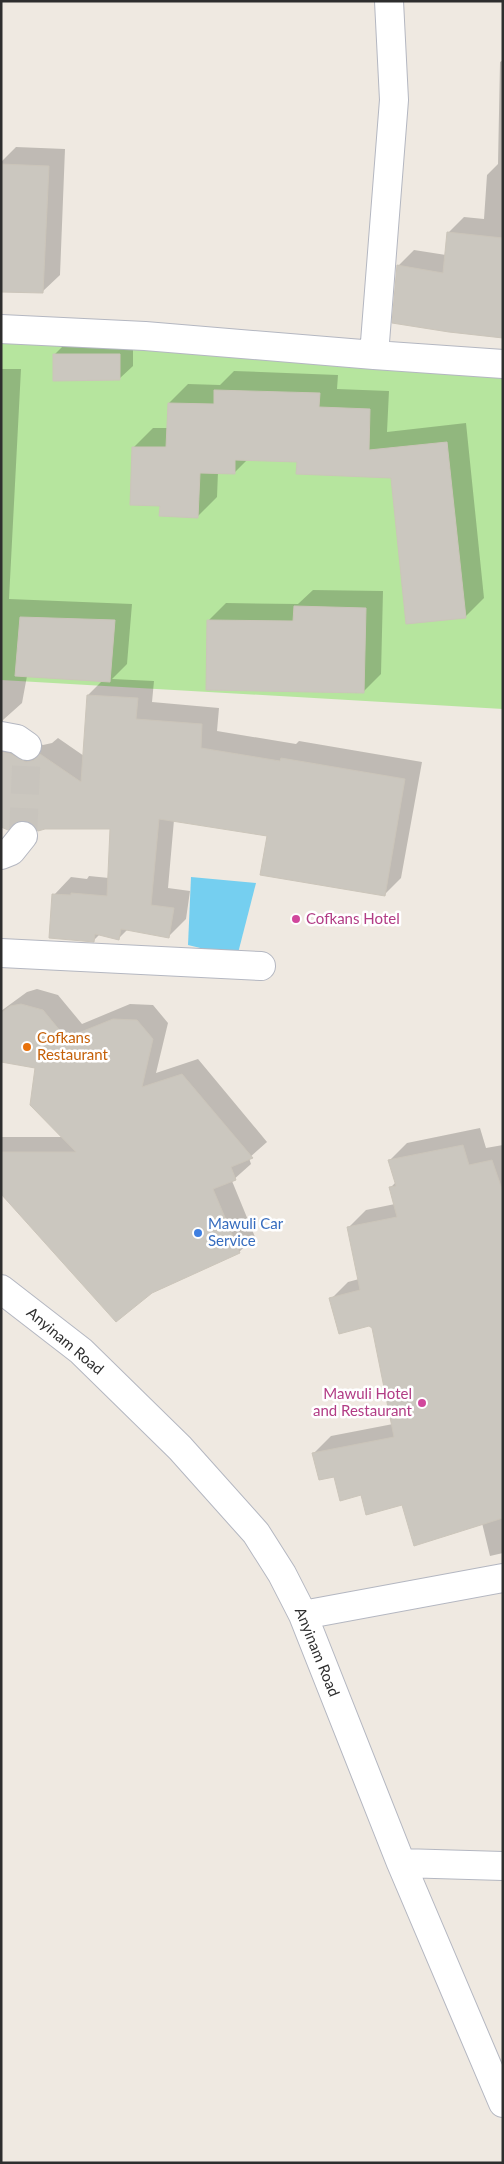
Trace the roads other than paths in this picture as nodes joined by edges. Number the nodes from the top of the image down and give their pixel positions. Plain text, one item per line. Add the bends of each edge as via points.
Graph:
1 (389, 1) edge
2 (1, 329) edge
3 (374, 355) junction
4 (503, 364) edge
5 (1, 736) edge
6 (27, 746) dead end
7 (23, 836) tunnel mouth
8 (1, 855) edge
9 (1, 953) edge
10 (261, 966) dead end
11 (1, 1289) edge
12 (503, 1578) edge
13 (303, 1615) junction
14 (401, 1863) junction
15 (503, 1866) edge
16 (503, 2103) edge

1 - 3 street via 394,100
2 - 3 street via 145,336
3 - 4 street
5 - 6 street via 17,739
7 - 8 street via 11,851
9 - 10 street
11 - 13 street, Anyinam Road via 82,1351 180,1448 256,1533
12 - 13 street
13 - 14 street, Anyinam Road
14 - 15 street
14 - 16 street, Anyinam Road

